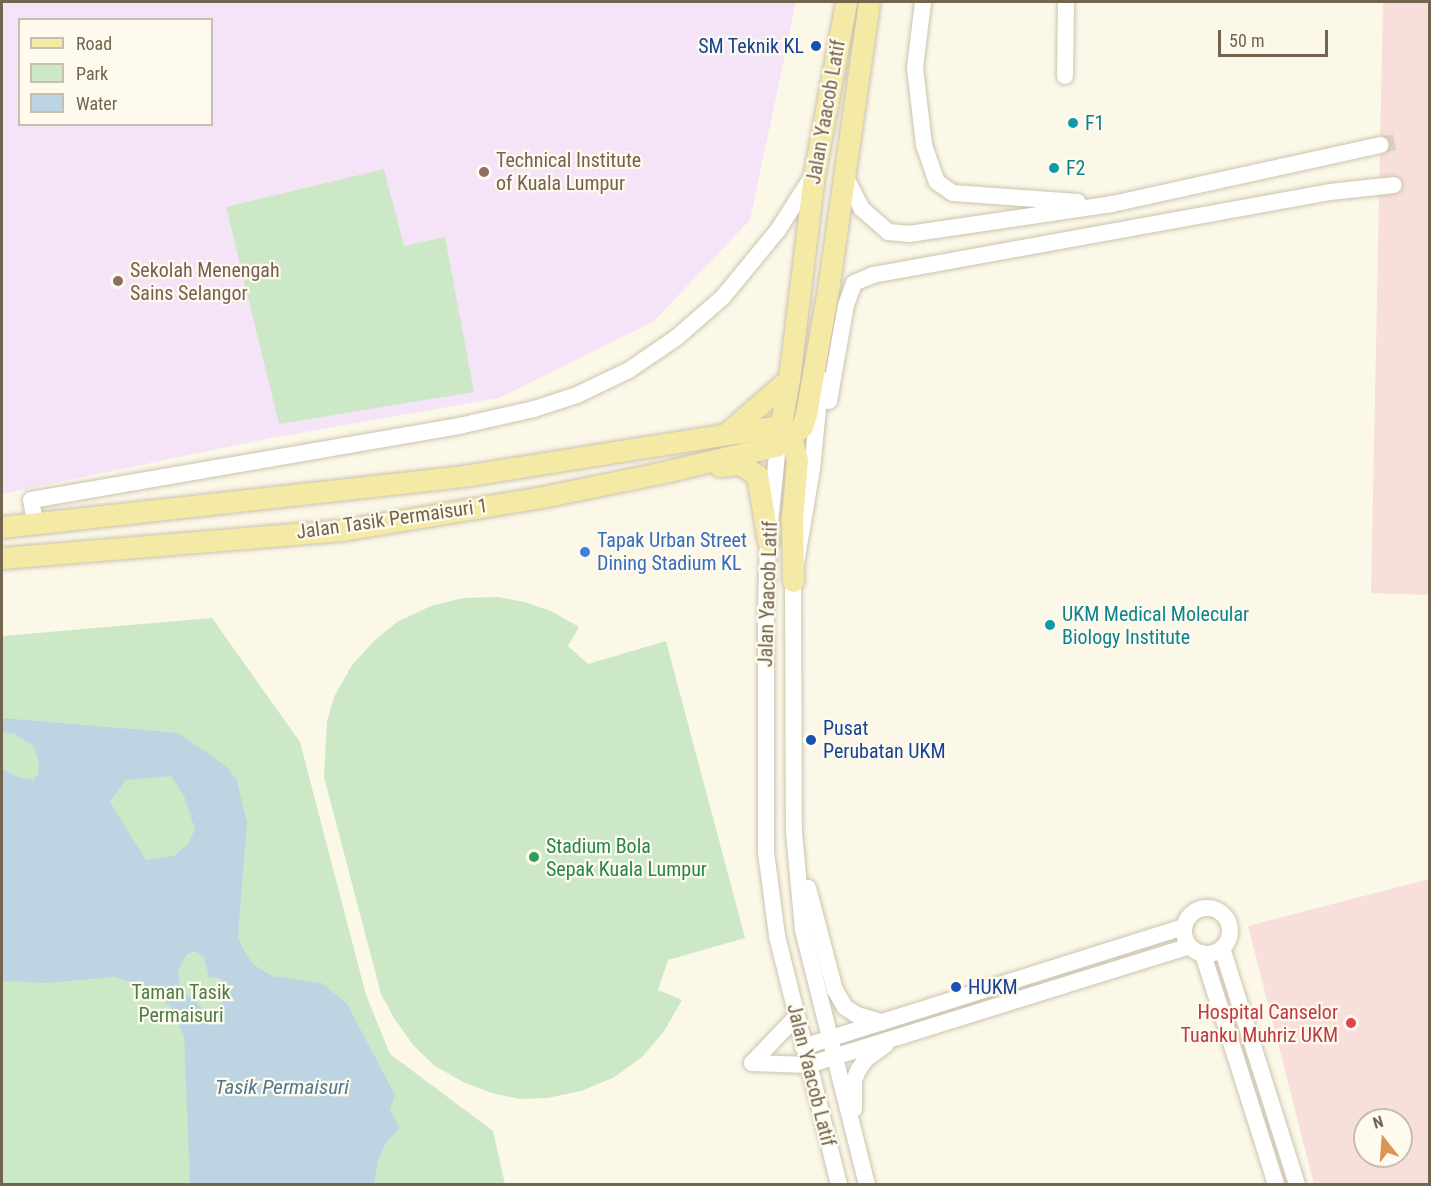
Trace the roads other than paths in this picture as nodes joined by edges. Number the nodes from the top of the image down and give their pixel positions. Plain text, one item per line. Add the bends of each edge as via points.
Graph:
1 (846, 2) edge
2 (869, 2) edge
3 (923, 2) edge
4 (1066, 2) edge
5 (1065, 76) dead end
6 (1381, 145) tunnel mouth
7 (844, 174) junction
8 (814, 175) junction
9 (1394, 185) dead end
10 (1112, 204) junction
11 (829, 283) junction
12 (789, 379) junction
13 (727, 434) junction
14 (783, 435) junction
15 (812, 469) junction
16 (660, 473) junction
17 (464, 477) junction
18 (471, 509) junction
19 (35, 522) junction
20 (2, 527) edge
21 (768, 541) junction
22 (2, 558) edge
23 (793, 581) junction
24 (794, 832) junction
25 (1184, 927) junction
26 (1222, 948) junction
27 (1196, 950) junction
28 (796, 1017) junction
29 (882, 1022) junction
30 (829, 1039) junction
31 (893, 1039) junction
32 (803, 1047) junction
33 (834, 1057) junction
34 (808, 1065) junction
35 (854, 1131) junction
36 (839, 1185) edge
37 (867, 1185) edge
38 (1276, 1185) edge
39 (1297, 1185) edge

1 - 8 main road, Jalan Yaacob Latif
2 - 7 main road, Jalan Yaacob Latif
3 - 10 street via 915,68 924,145 937,182 953,193
4 - 5 street
6 - 10 street
7 - 10 street via 862,209 888,232 909,234
7 - 11 main road, Jalan Yaacob Latif
8 - 12 main road, Jalan Yaacob Latif
8 - 19 street via 778,230 723,297 676,338 628,370 577,395 459,426 31,500
9 - 15 street via 1283,200 873,275 855,283 846,305 824,429
11 - 14 main road via 806,414 802,427
11 - 15 street, Jalan Yaacob Latif
12 - 13 main road
12 - 14 main road, Jalan Yaacob Latif
13 - 14 main road, Jalan Tasik Permaisuri 1
13 - 17 main road, Jalan Tasik Permaisuri 1
14 - 16 main road, Jalan Tasik Permaisuri 1
14 - 21 street, Jalan Yaacob Latif
14 - 23 main road via 797,460 792,518
15 - 23 street, Jalan Yaacob Latif
16 - 18 main road, Jalan Tasik Permaisuri 1
16 - 21 main road via 740,464 751,470 757,475
17 - 18 main road
17 - 19 main road, Jalan Tasik Permaisuri 1
18 - 22 main road, Jalan Tasik Permaisuri 1 via 342,530
19 - 20 main road, Jalan Tasik Permaisuri 1
21 - 28 street, Jalan Yaacob Latif via 766,852 776,925
23 - 24 street, Jalan Yaacob Latif
24 - 29 street via 835,990 845,1007
24 - 30 street, Jalan Yaacob Latif via 803,930
25 - 26 street via 1198,910 1220,913 1230,931
25 - 27 street
25 - 29 street
26 - 27 street via 1210,954
26 - 39 street
27 - 31 street
27 - 38 street
28 - 32 street, Jalan Yaacob Latif
28 - 34 street via 752,1063
29 - 30 street
30 - 32 street
30 - 33 street, Jalan Yaacob Latif
31 - 33 street
31 - 35 street via 866,1059 857,1075 853,1092
32 - 34 street, Jalan Yaacob Latif
33 - 34 street
33 - 35 street, Jalan Yaacob Latif
34 - 36 street, Jalan Yaacob Latif
35 - 37 street, Jalan Yaacob Latif

